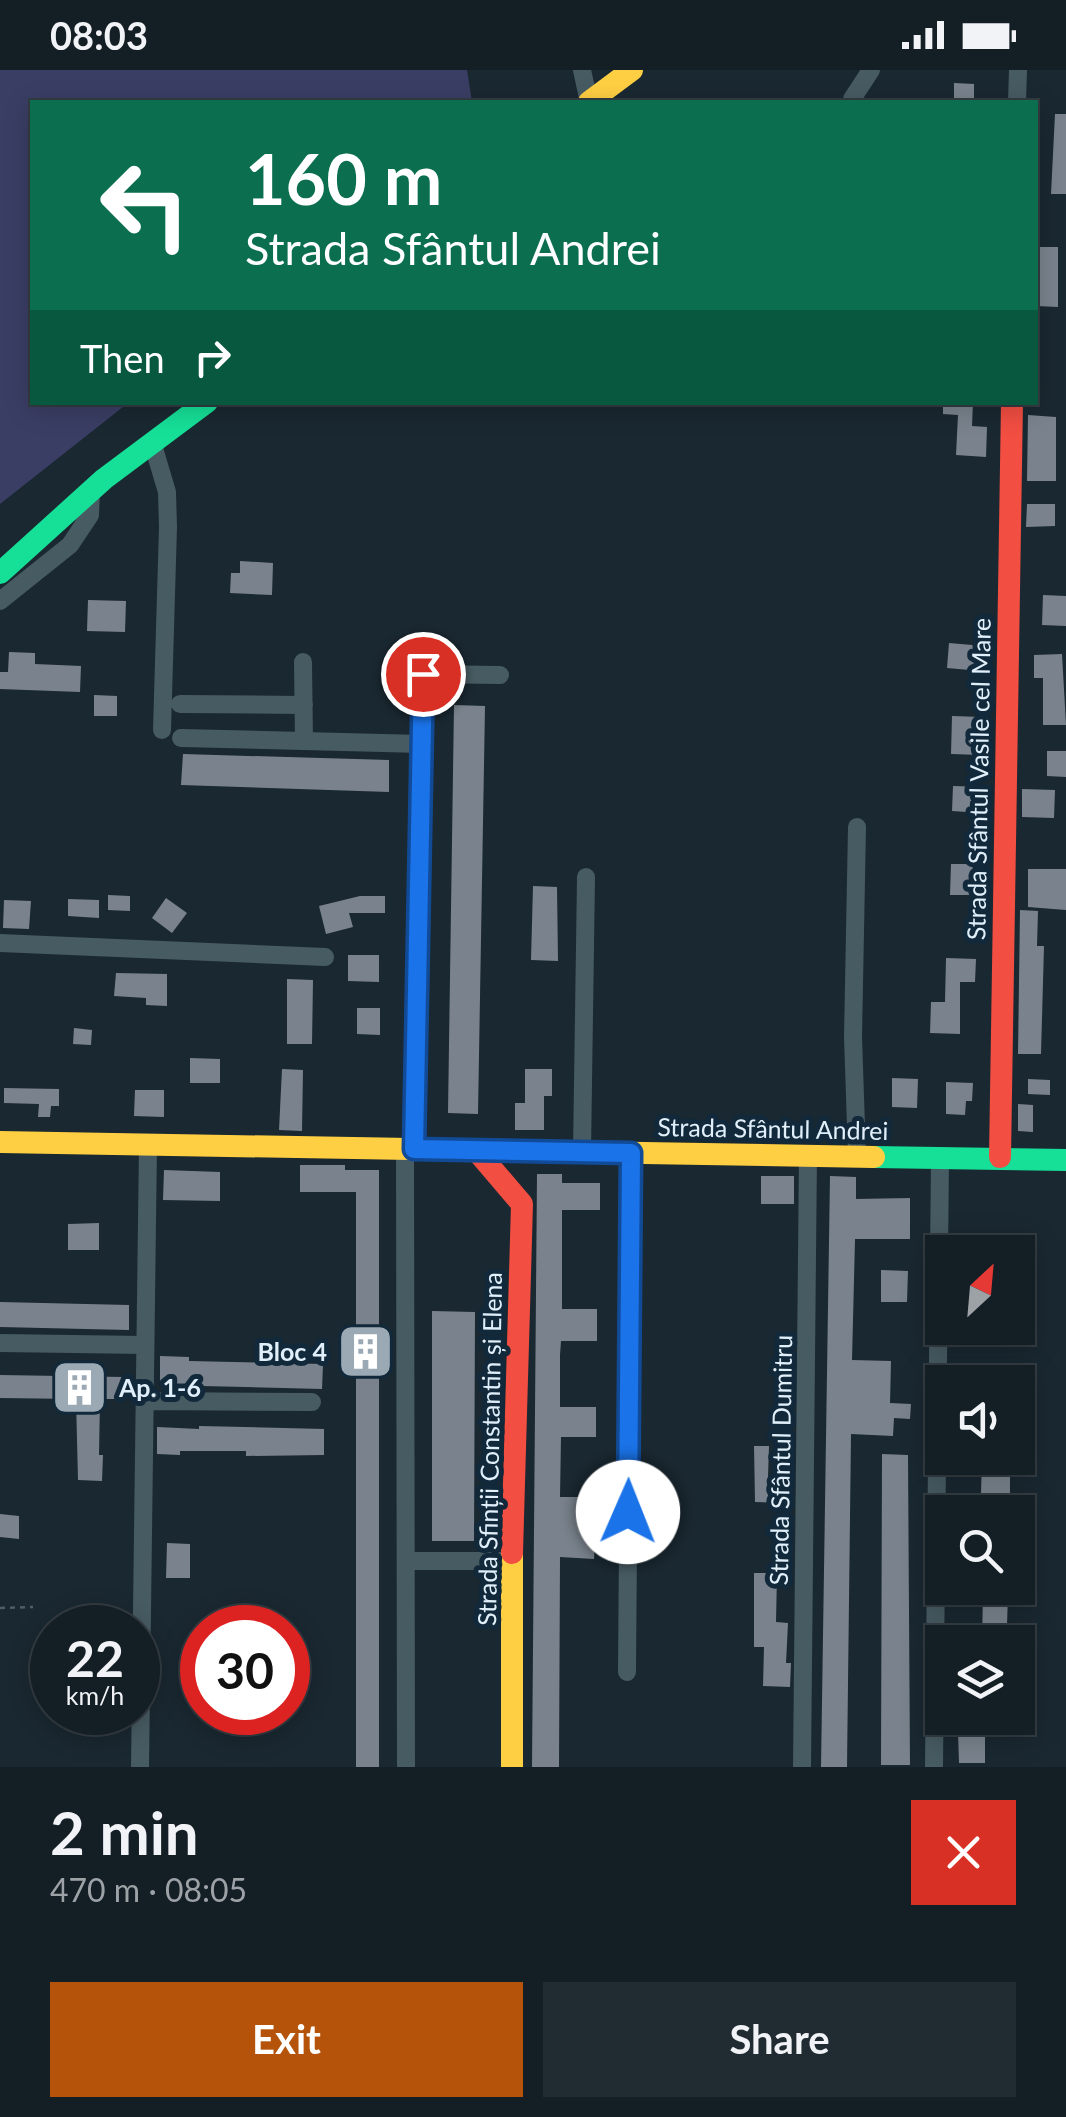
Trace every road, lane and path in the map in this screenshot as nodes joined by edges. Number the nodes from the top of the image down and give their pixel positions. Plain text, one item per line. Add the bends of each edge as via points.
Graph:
1 (582, 70) edge
2 (632, 70) edge
3 (871, 70) edge
4 (1018, 70) edge
5 (852, 99) dead end
6 (589, 100) edge
7 (592, 100) edge
8 (1017, 100) edge
9 (203, 405) edge
10 (1012, 405) edge
11 (153, 445) junction
12 (90, 491) junction
13 (2, 570) edge
14 (0, 601) edge
15 (304, 662) dead end
16 (500, 675) dead end
17 (180, 704) dead end
18 (304, 705) junction
19 (162, 730) dead end
20 (181, 738) dead end
21 (304, 741) junction
22 (422, 744) junction
23 (857, 827) dead end
24 (586, 877) dead end
25 (0, 944) edge
26 (325, 957) dead end
27 (0, 1142) edge
28 (148, 1144) junction
29 (410, 1149) junction
30 (476, 1150) junction
31 (582, 1152) junction
32 (631, 1153) junction
33 (808, 1154) junction
34 (856, 1156) junction
35 (1000, 1157) junction
36 (940, 1158) junction
37 (1066, 1160) edge
38 (0, 1343) edge
39 (144, 1344) junction
40 (143, 1400) junction
41 (312, 1402) dead end
42 (406, 1561) junction
43 (512, 1561) junction
44 (30, 1607) edge
45 (0, 1608) edge
46 (626, 1672) dead end
47 (140, 1767) edge
48 (406, 1767) edge
49 (512, 1767) edge
50 (802, 1767) edge
51 (934, 1767) edge

1 - 6 street
2 - 7 street
3 - 5 street
4 - 8 street
9 - 11 street
10 - 35 street, Strada Sfântul Vasile cel Mare
11 - 12 street
11 - 19 street via 167,492
12 - 13 street
12 - 14 street via 90,515 70,545
15 - 18 street
16 - 22 street via 423,674
17 - 18 street
18 - 21 street
20 - 21 street
21 - 22 street
22 - 29 street
23 - 34 street
24 - 31 street
25 - 26 street
27 - 28 street, Strada Sfântul Andrei
28 - 29 street, Strada Sfântul Andrei
28 - 39 street
29 - 30 street, Strada Sfântul Andrei
29 - 42 street
30 - 31 street, Strada Sfântul Andrei
30 - 43 street, Strada Sfinții Constantin și Elena via 522,1204
31 - 32 street, Strada Sfântul Andrei
32 - 33 street, Strada Sfântul Andrei
32 - 46 street
33 - 34 street, Strada Sfântul Andrei
33 - 50 street, Strada Sfântul Dumitru
34 - 36 street, Strada Sfântul Andrei
35 - 36 street, Strada Sfântul Andrei
35 - 37 street, Strada Sfântul Andrei
36 - 51 street
38 - 39 street
39 - 40 street
40 - 41 street
40 - 47 street
42 - 43 street
42 - 48 street
43 - 49 street, Strada Sfinții Constantin și Elena
44 - 45 path

